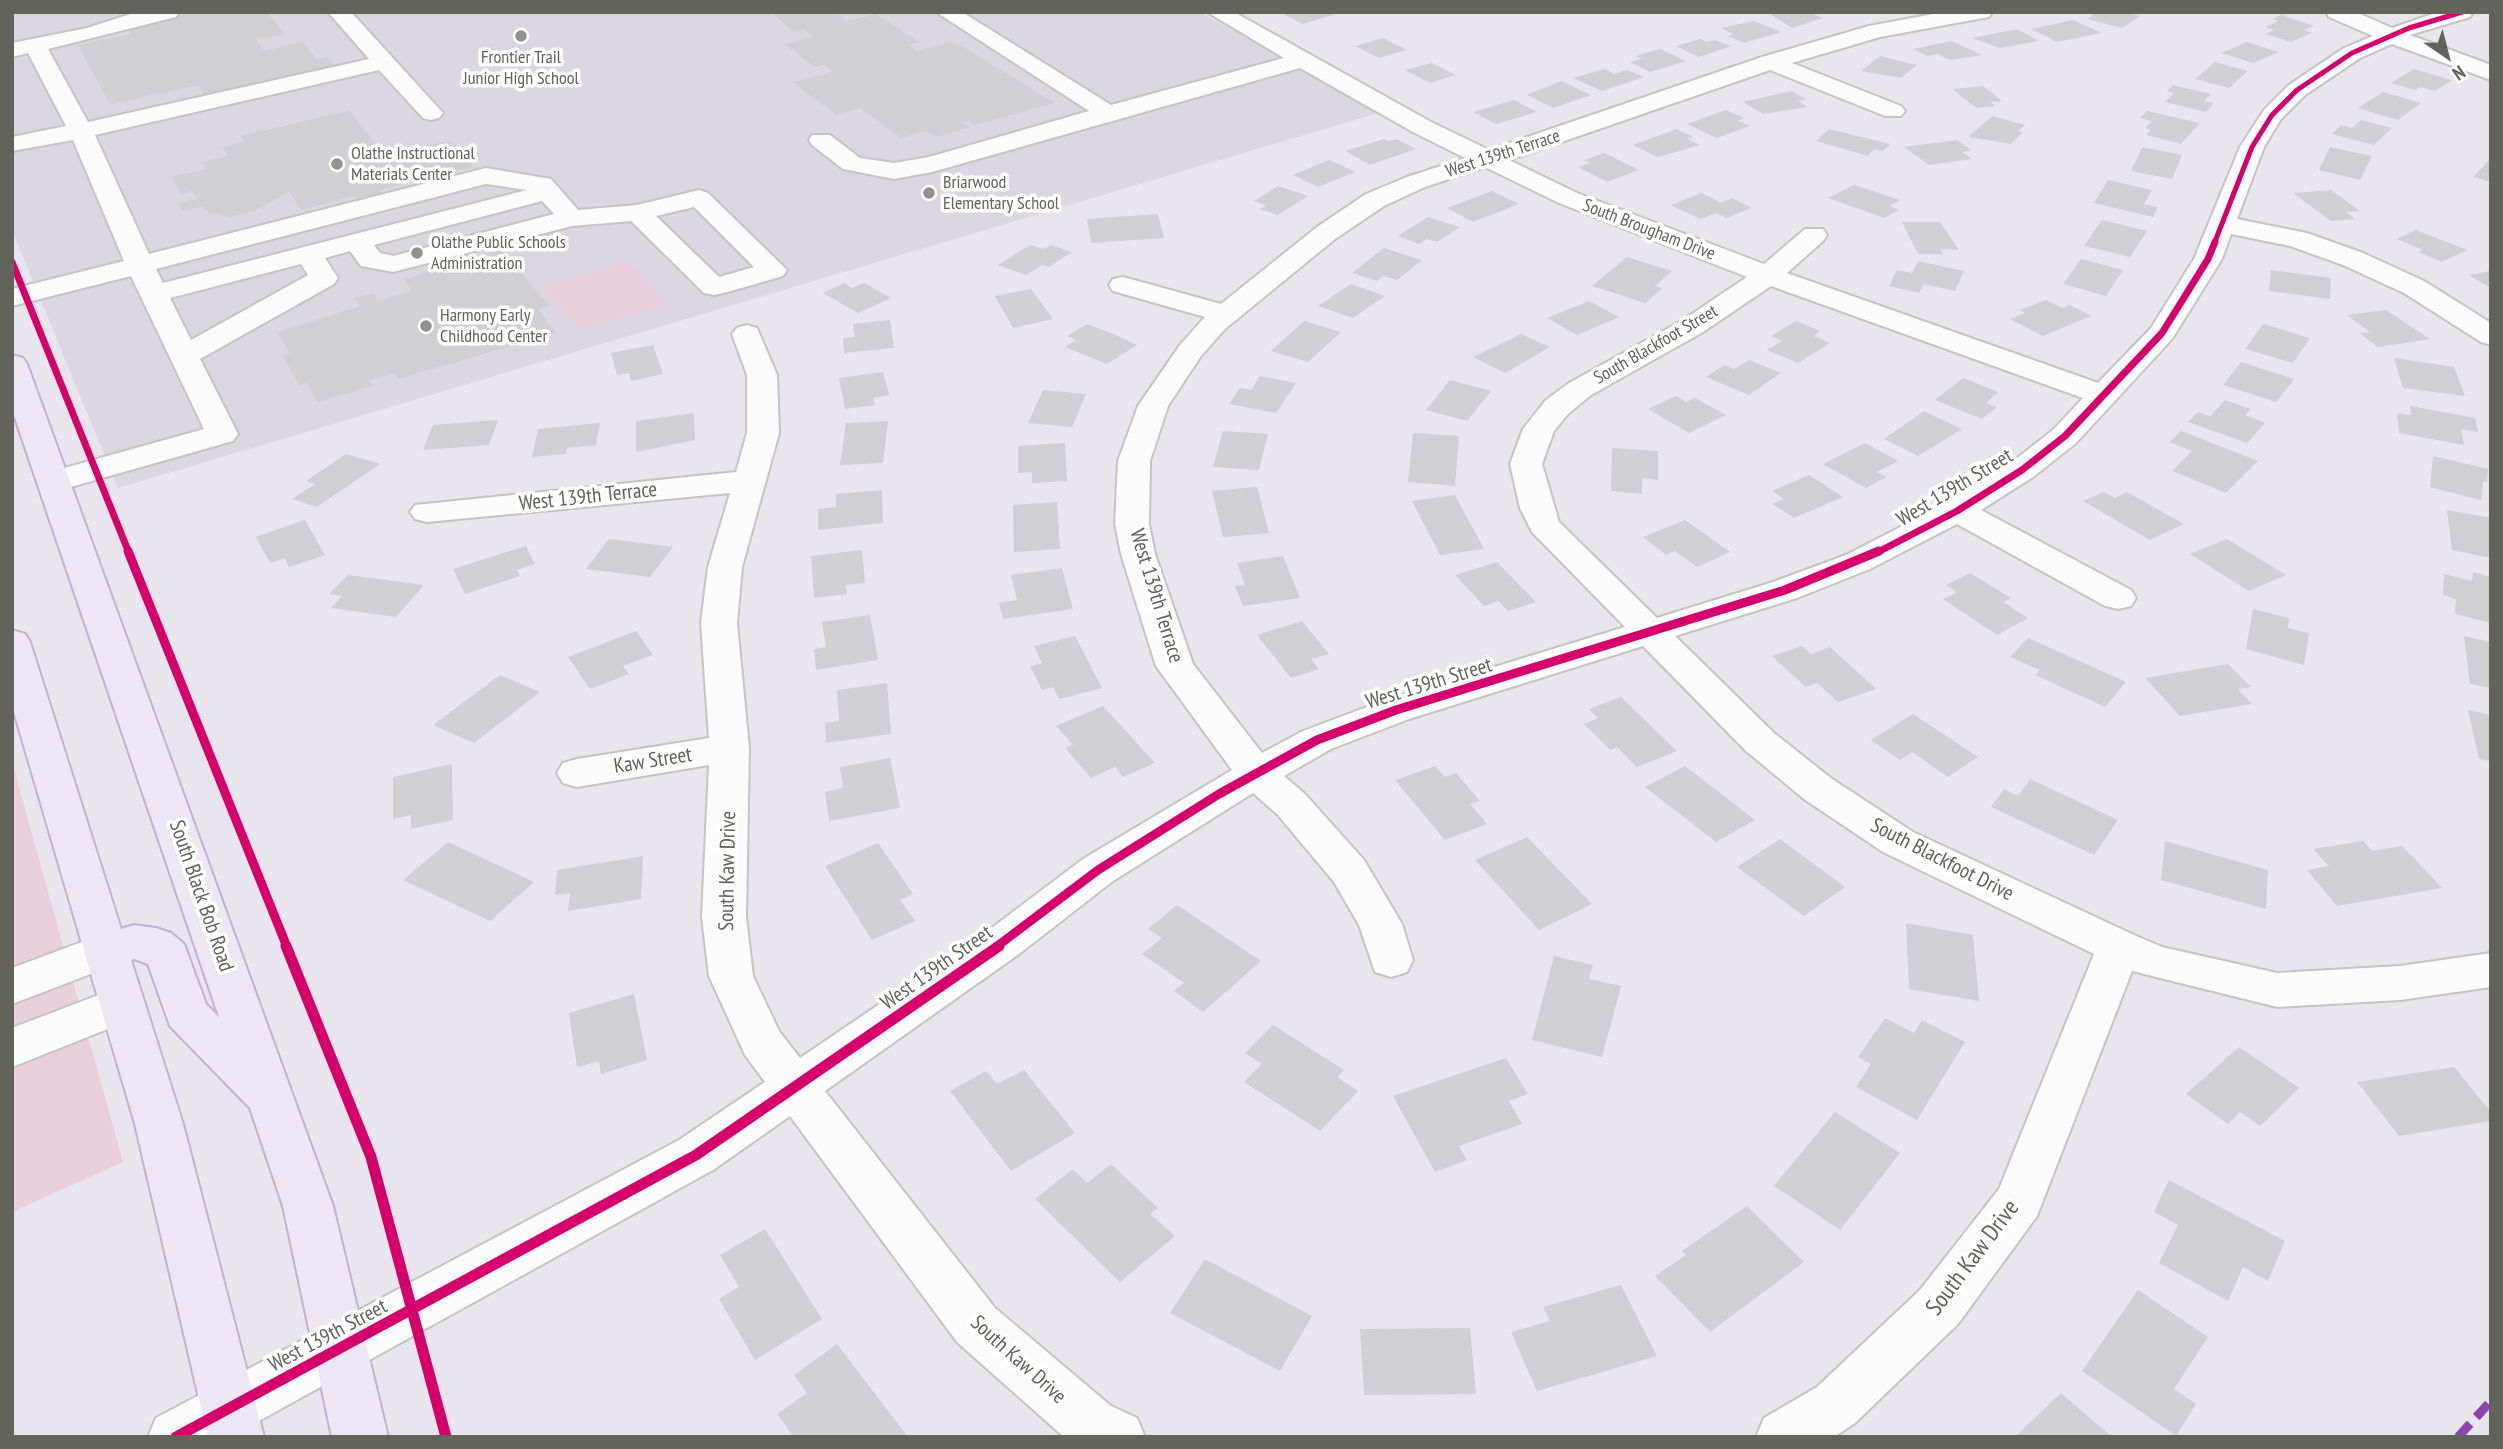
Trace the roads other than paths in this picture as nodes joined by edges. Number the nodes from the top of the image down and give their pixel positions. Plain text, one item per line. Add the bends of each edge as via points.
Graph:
1 (168, 12) edge
2 (340, 12) edge
3 (947, 12) edge
4 (1218, 12) edge
5 (1981, 12) edge
6 (2337, 12) edge
7 (2462, 12) edge
8 (2391, 36) junction
9 (24, 47) edge
10 (1303, 61) junction
11 (385, 62) junction
12 (1770, 62) junction
13 (2491, 73) edge
14 (1893, 111) dead end
15 (431, 113) dead end
16 (1108, 113) junction
17 (86, 141) junction
18 (821, 141) dead end
19 (12, 144) edge
20 (1487, 159) junction
21 (548, 192) junction
22 (637, 213) dead end
23 (571, 218) junction
24 (2221, 224) junction
25 (1814, 235) dead end
26 (357, 242) junction
27 (309, 254) junction
28 (140, 265) junction
29 (1767, 276) junction
30 (1123, 285) dead end
31 (153, 294) junction
32 (12, 298) edge
33 (1226, 314) junction
34 (747, 334) dead end
35 (2491, 336) edge
36 (184, 356) junction
37 (12, 364) edge
38 (2104, 395) junction
39 (1529, 475) joint
40 (55, 481) junction
41 (749, 481) junction
42 (1957, 511) junction
43 (427, 512) dead end
44 (2118, 598) dead end
45 (1651, 634) junction
46 (12, 642) edge
47 (729, 748) junction
48 (577, 774) dead end
49 (1256, 774) junction
50 (2119, 947) junction
51 (106, 950) junction
52 (1391, 960) dead end
53 (2491, 970) edge
54 (12, 986) edge
55 (122, 1004) junction
56 (12, 1048) edge
57 (794, 1088) junction
58 (273, 1100) junction
59 (340, 1350) junction
60 (234, 1422) edge
61 (176, 1437) edge
62 (360, 1437) edge
63 (1117, 1437) edge
64 (1784, 1437) edge

1 - 9 street
2 - 11 street
3 - 16 street
4 - 10 street, South Brougham Drive
5 - 12 street, West 139th Terrace via 1877,31
6 - 8 street
7 - 8 street, West 139th Street
8 - 13 street
8 - 24 street, West 139th Street via 2332,65 2272,115 2245,161
9 - 17 street
10 - 16 street
10 - 20 street, South Brougham Drive
11 - 15 street
11 - 17 street via 314,79 327,96 323,99
12 - 14 street
12 - 20 street, West 139th Terrace
16 - 18 street via 894,171 852,164
17 - 19 street
17 - 28 street
20 - 29 street, South Brougham Drive via 1568,198
20 - 33 street, West 139th Terrace via 1395,191 1349,215
21 - 23 street
21 - 26 street
21 - 28 street via 542,184 486,176
22 - 23 street
23 - 26 street via 393,264 371,260
24 - 35 street via 2297,239 2353,259 2414,288
24 - 38 street, West 139th Street via 2208,259 2180,307
25 - 29 street, South Blackfoot Street
26 - 27 street
27 - 31 street
27 - 36 street via 324,278
28 - 31 street
28 - 32 street
29 - 38 street, South Brougham Drive
29 - 39 street, South Blackfoot Street via 1557,407 1531,446
30 - 33 street
31 - 36 street
33 - 49 street, West 139th Terrace via 1190,351 1153,406 1134,461 1132,524 1175,666
34 - 41 street, South Kaw Drive via 762,374 764,404 763,433
36 - 40 street via 222,434
37 - 40 main road, South Black Bob Road
38 - 42 street, West 139th Street via 2044,454
39 - 45 street, South Blackfoot Drive via 1544,525
40 - 58 main road, South Black Bob Road
41 - 43 street, West 139th Terrace
41 - 47 street, South Kaw Drive via 725,567 719,623
42 - 44 street, West 139th Street
42 - 45 street, West 139th Street via 1857,562
45 - 49 street, West 139th Street via 1396,710 1317,740
45 - 50 street, South Blackfoot Drive via 1760,741 1818,789 1898,842
46 - 51 main road
47 - 48 street, Kaw Street
47 - 57 street, South Kaw Drive via 724,917 731,976 761,1042
49 - 52 street, West 139th Terrace via 1291,804 1349,871 1380,924
49 - 57 street, West 139th Street via 1098,870 1004,942
50 - 53 street, South Blackfoot Drive via 2154,962 2277,990
50 - 64 street, South Kaw Drive via 2019,1201 1939,1307 1836,1405
51 - 54 street
51 - 55 main road
51 - 58 main road via 134,942 156,945 168,956 186,1013
55 - 56 street
55 - 60 main road via 159,1124
57 - 59 street, West 139th Street via 696,1155
57 - 63 street, South Kaw Drive via 976,1325 1091,1425
58 - 59 main road, South Black Bob Road via 307,1206
59 - 60 street, West 139th Street
59 - 62 main road, South Black Bob Road
60 - 61 street, West 139th Street

